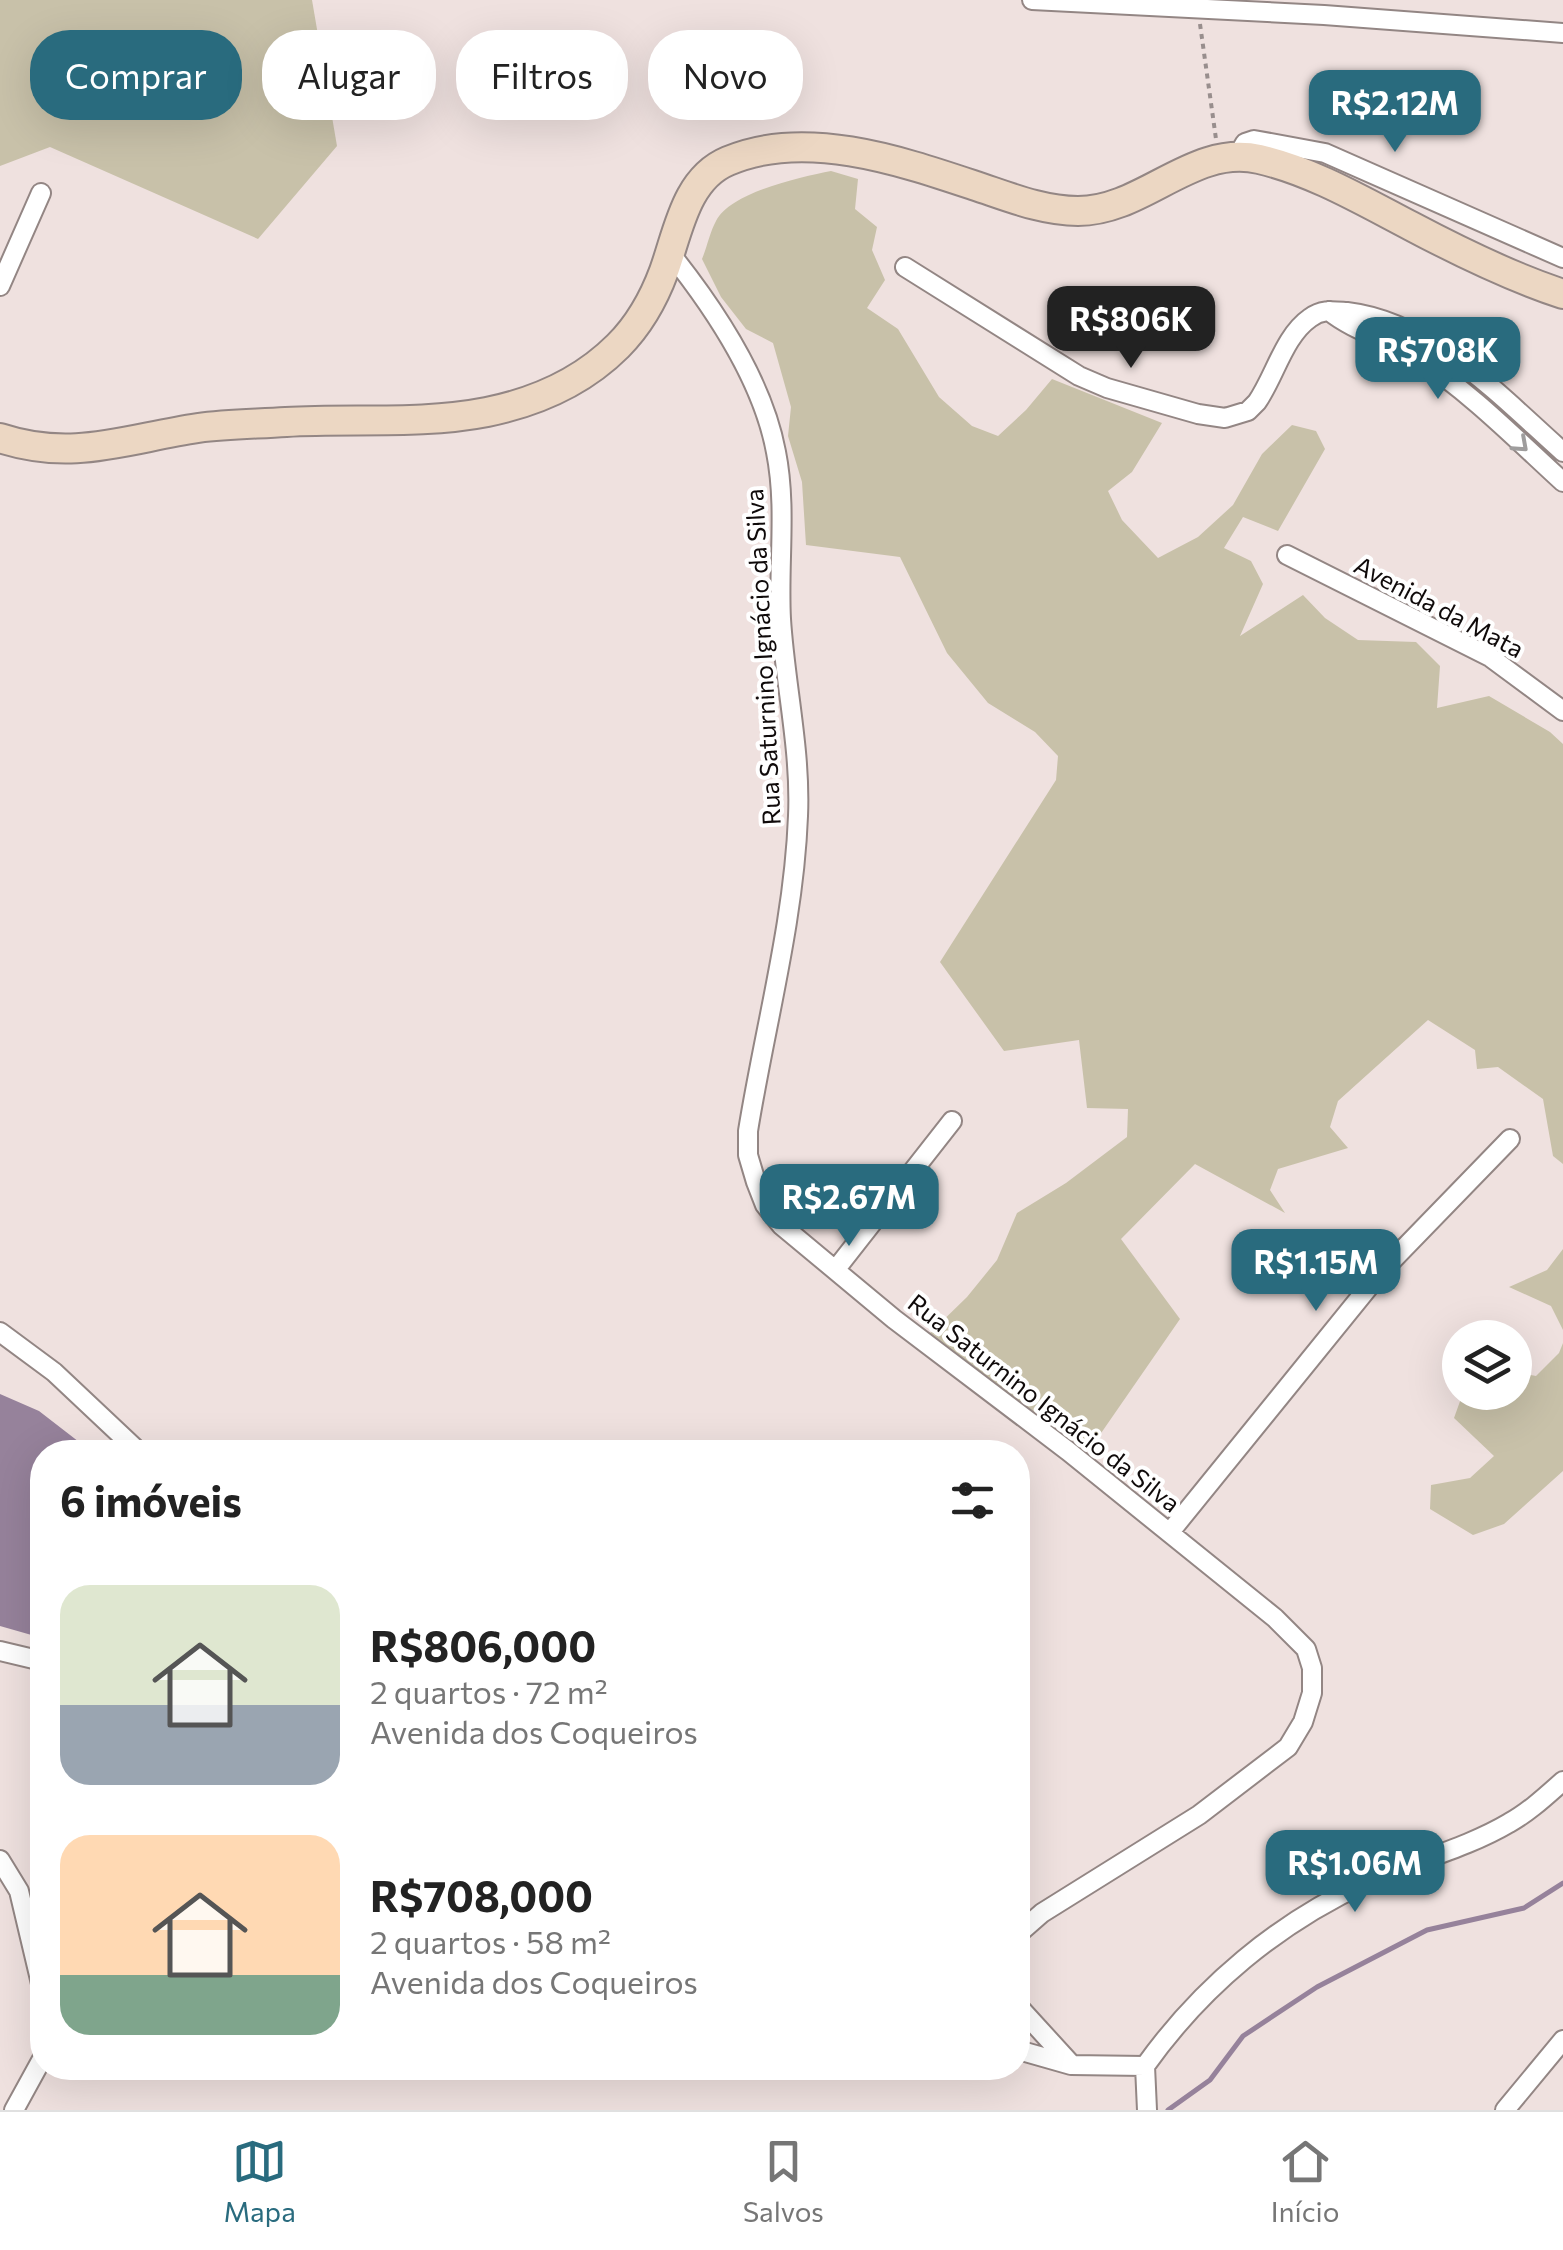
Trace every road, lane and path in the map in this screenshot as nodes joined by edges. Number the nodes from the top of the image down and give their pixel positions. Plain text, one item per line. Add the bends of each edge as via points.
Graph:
1 (1032, 0) edge
2 (1068, 1) edge
3 (1198, 10) junction
4 (1563, 33) edge
5 (1228, 156) junction
6 (42, 193) dead end
7 (670, 253) junction
8 (1563, 258) edge
9 (905, 267) dead end
10 (0, 286) edge
11 (1563, 294) edge
12 (1328, 310) junction
13 (0, 438) edge
14 (1563, 452) edge
15 (1563, 482) edge
16 (1286, 555) dead end
17 (1563, 711) edge
18 (952, 1121) dead end
19 (1510, 1140) dead end
20 (836, 1269) junction
21 (0, 1332) edge
22 (127, 1440) edge
23 (1170, 1532) junction
24 (0, 1651) edge
25 (30, 1658) edge
26 (1563, 1781) edge
27 (0, 1860) edge
28 (1030, 1924) edge
29 (30, 1937) edge
30 (1030, 2019) edge
31 (1563, 2040) edge
32 (1030, 2053) edge
33 (1071, 2065) junction
34 (1145, 2066) junction
35 (30, 2080) edge
36 (14, 2110) edge
37 (1147, 2110) edge
38 (1505, 2110) edge

1 - 2 street
2 - 3 street
3 - 4 street
3 - 5 path
5 - 7 main road via 1110,208 1077,211 876,157 826,149 756,152 724,162 703,180 684,207
5 - 8 street via 1254,140 1325,153
5 - 11 main road via 1298,172
6 - 10 street
7 - 13 main road via 623,342 580,377 523,403 454,416 204,428 88,450 29,448
7 - 20 street, Rua Saturnino Ignácio da Silva via 725,330 776,450 782,623 799,811 748,1155 765,1205
9 - 12 street via 1078,376 1146,401 1226,418 1257,402 1295,332
12 - 14 street via 1374,315 1432,345
12 -> 15 street via 1448,379
16 - 17 street, Avenida da Mata via 1490,657
18 - 20 street
19 - 23 street via 1380,1273
20 - 23 street, Rua Saturnino Ignácio da Silva
21 - 22 street
23 - 28 street, Rua Saturnino Ignácio da Silva via 1306,1649 1312,1693 1303,1722 1288,1747 1244,1783
24 - 25 street
26 - 34 street via 1508,1824 1365,1883 1269,1938 1171,2029
27 - 29 street via 19,1891
30 - 33 street
31 - 38 street
32 - 33 street
33 - 34 street
34 - 37 street
35 - 36 street

